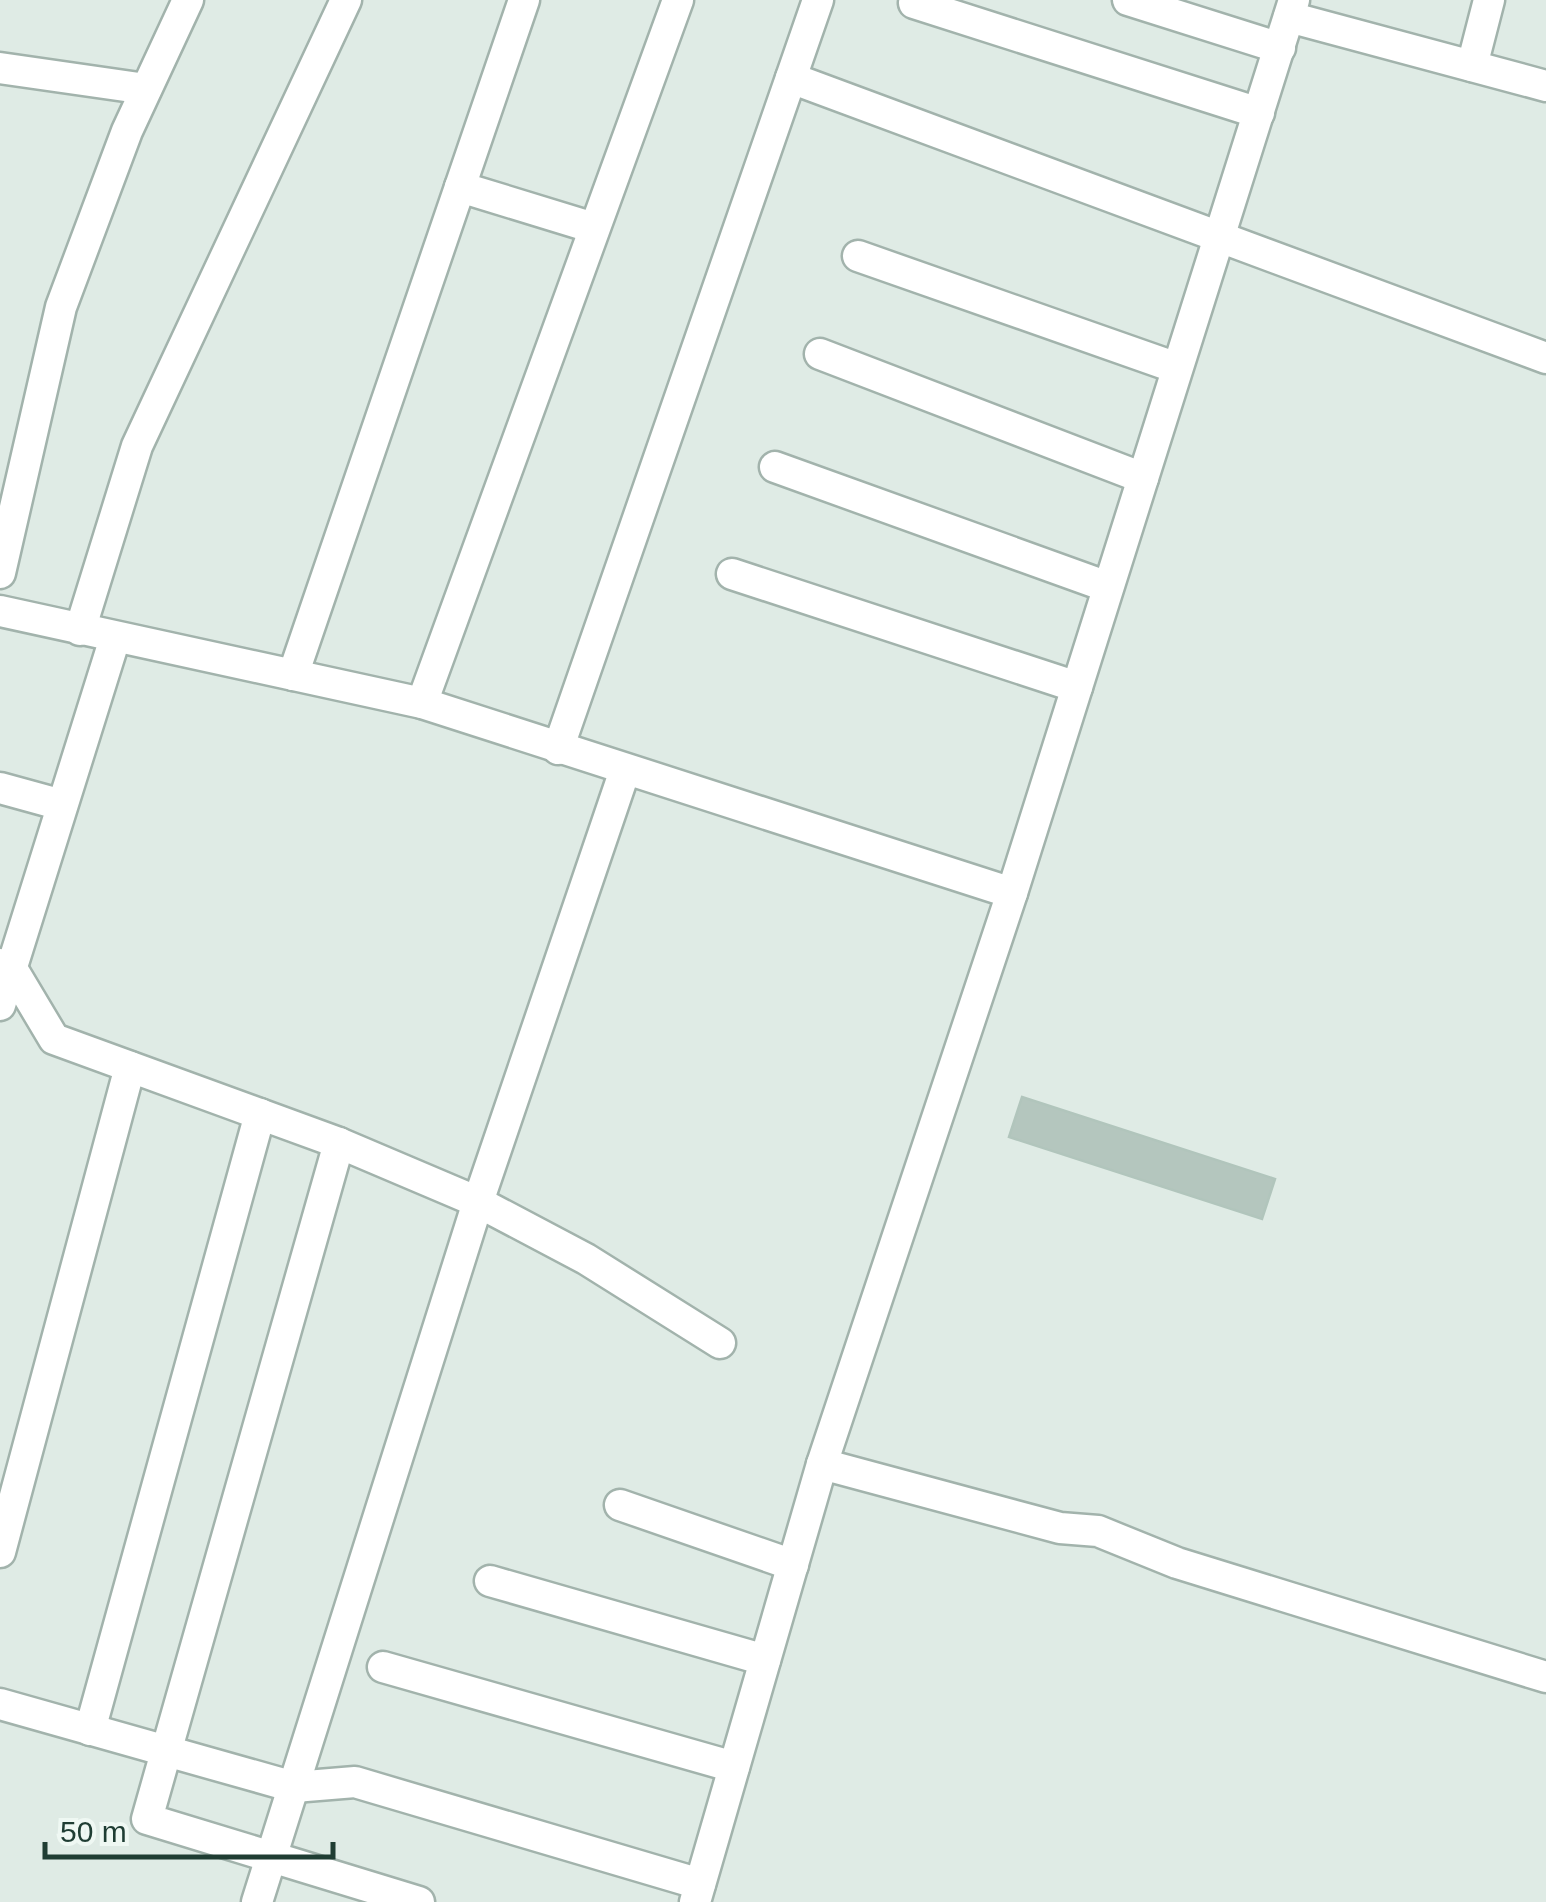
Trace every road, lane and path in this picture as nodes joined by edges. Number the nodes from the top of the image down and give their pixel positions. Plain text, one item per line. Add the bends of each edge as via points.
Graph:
1 (188, 0) edge
2 (346, 0) edge
3 (524, 0) edge
4 (678, 0) edge
5 (818, 0) edge
6 (1128, 0) edge
7 (1489, 0) edge
8 (914, 3) dead end
9 (1292, 8) edge
10 (1280, 48) junction
11 (1472, 66) junction
12 (0, 68) edge
13 (791, 78) junction
14 (1546, 86) edge
15 (146, 89) junction
16 (1259, 113) junction
17 (460, 187) junction
18 (594, 228) junction
19 (1220, 234) junction
20 (858, 256) dead end
21 (820, 354) dead end
22 (1546, 358) edge
23 (1177, 368) junction
24 (774, 466) dead end
25 (1143, 478) junction
26 (0, 573) edge
27 (732, 574) dead end
28 (1108, 587) junction
29 (0, 611) edge
30 (80, 630) junction
31 (115, 638) junction
32 (293, 675) junction
33 (1077, 686) junction
34 (422, 702) junction
35 (558, 749) junction
36 (625, 770) junction
37 (0, 788) edge
38 (62, 806) junction
39 (1012, 893) junction
40 (5, 966) edge
41 (0, 1006) edge
42 (130, 1067) junction
43 (260, 1114) junction
44 (340, 1143) junction
45 (478, 1202) junction
46 (720, 1343) dead end
47 (822, 1464) junction
48 (620, 1505) dead end
49 (0, 1552) edge
50 (792, 1564) junction
51 (490, 1581) dead end
52 (765, 1660) junction
53 (383, 1666) dead end
54 (1546, 1677) edge
55 (0, 1704) edge
56 (90, 1730) junction
57 (166, 1752) junction
58 (734, 1767) junction
59 (294, 1787) junction
60 (272, 1857) junction
61 (698, 1893) edge
62 (257, 1902) edge
63 (419, 1902) edge

1 - 15 street
2 - 30 street via 136,446
3 - 17 street
4 - 18 street
5 - 13 street
6 - 10 street
7 - 11 street
8 - 16 street
9 - 10 street
9 - 11 street
10 - 16 street
11 - 14 street
12 - 15 street
13 - 19 street
13 - 35 street
15 - 26 street via 61,307
16 - 19 street
17 - 18 street
17 - 32 street
18 - 34 street
19 - 22 street
19 - 23 street
20 - 23 street
21 - 25 street
23 - 25 street
24 - 28 street
25 - 28 street
27 - 33 street
28 - 33 street
29 - 30 street
30 - 31 street
31 - 32 street
31 - 38 street
32 - 34 street
33 - 39 street
34 - 35 street
35 - 36 street
36 - 39 street
36 - 45 street
37 - 38 street
38 - 40 street
39 - 47 street
40 - 41 street
40 - 42 street via 54,1040
42 - 43 street
42 - 49 street
43 - 44 street
43 - 56 street
44 - 45 street
44 - 57 street
45 - 46 street
45 - 59 street
47 - 50 street
47 - 54 street via 1060,1528 1098,1531 1177,1563
48 - 50 street
50 - 52 street
51 - 52 street
52 - 58 street
53 - 58 street
55 - 56 street
56 - 57 street
57 - 59 street
57 - 60 street via 147,1819
58 - 61 street
59 - 60 street
59 - 61 street via 355,1782
60 - 62 street
60 - 63 street

